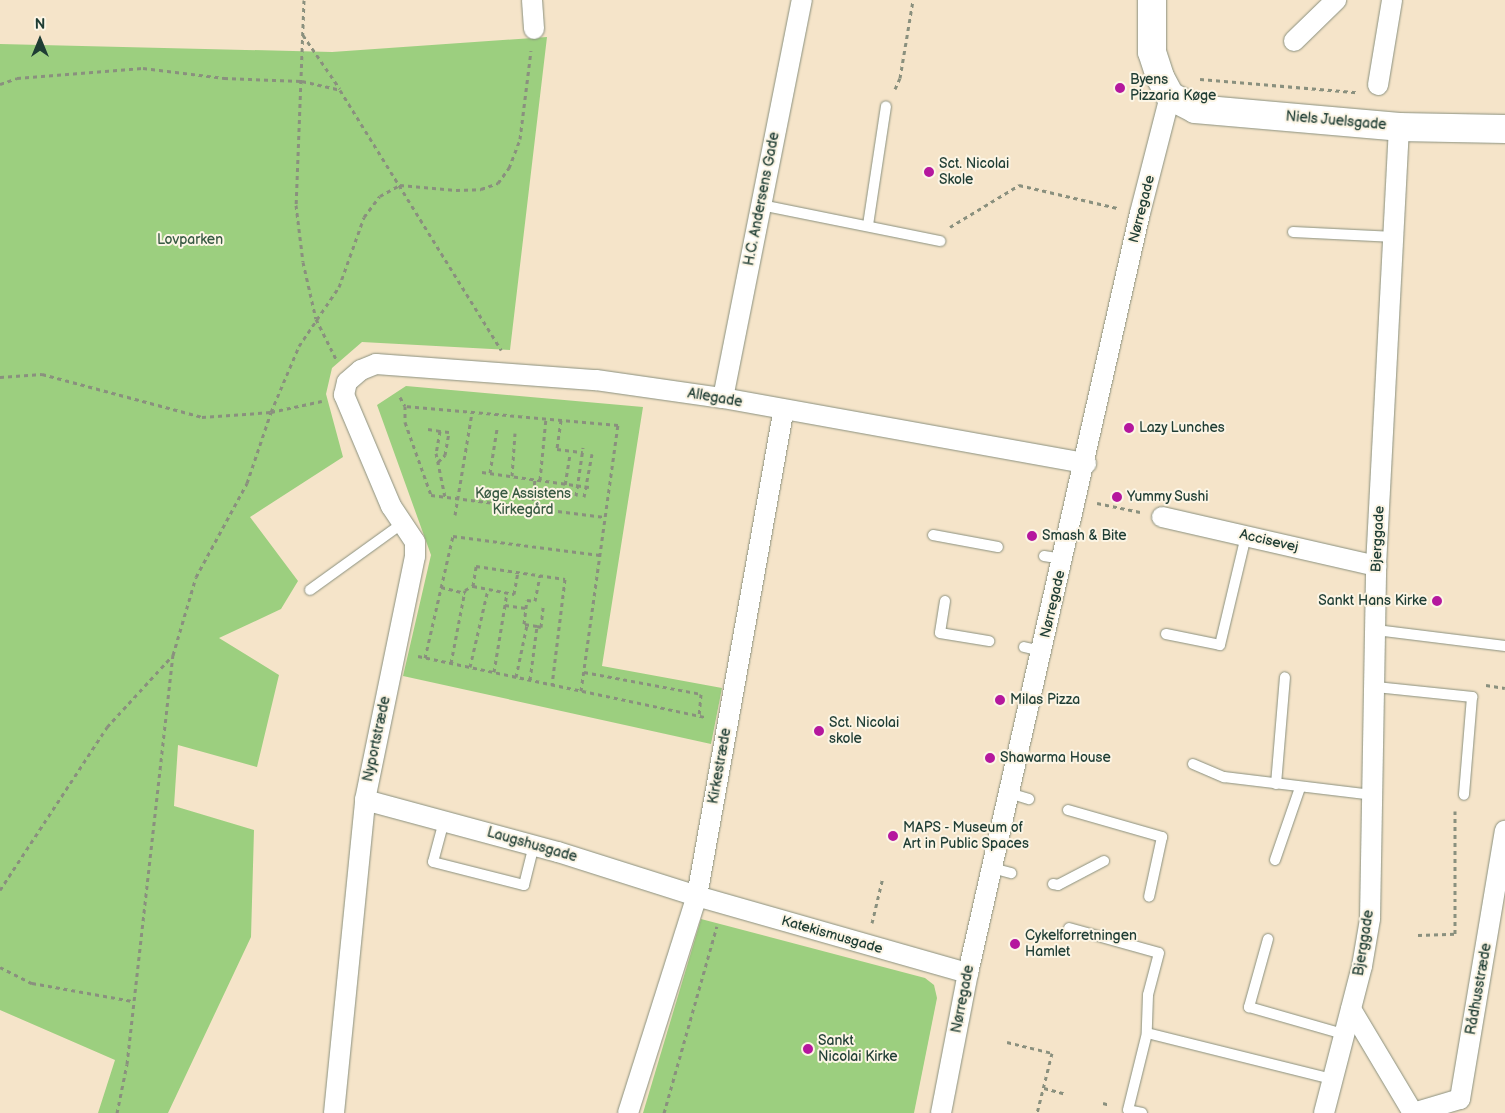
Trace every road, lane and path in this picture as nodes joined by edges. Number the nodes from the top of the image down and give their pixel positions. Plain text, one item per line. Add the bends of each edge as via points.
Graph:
1 (304, 0) edge
2 (532, 0) edge
3 (802, 0) edge
4 (913, 0) edge
5 (1152, 0) edge
6 (1336, 0) edge
7 (1392, 0) edge
8 (534, 29) joint
9 (303, 35) junction
10 (1294, 41) dead end
11 (302, 81) junction
12 (0, 84) edge
13 (1378, 85) joint
14 (1165, 86) junction
15 (340, 90) junction
16 (886, 106) joint
17 (1399, 128) junction
18 (1505, 128) edge
19 (400, 184) junction
20 (761, 205) junction
21 (1140, 213) junction
22 (868, 225) junction
23 (1293, 232) dead end
24 (1395, 237) junction
25 (940, 241) joint
26 (316, 319) junction
27 (515, 372) junction
28 (0, 377) edge
29 (346, 389) junction
30 (400, 397) dead end
31 (723, 398) junction
32 (405, 406) junction
33 (783, 411) junction
34 (271, 412) junction
35 (472, 412) junction
36 (546, 418) junction
37 (561, 420) junction
38 (496, 429) dead end
39 (428, 430) dead end
40 (440, 431) junction
41 (515, 434) dead end
42 (584, 448) dead end
43 (583, 452) junction
44 (592, 454) dead end
45 (570, 456) dead end
46 (438, 462) junction
47 (1086, 463) junction
48 (482, 472) dead end
49 (490, 473) junction
50 (512, 476) junction
51 (535, 479) junction
52 (540, 480) junction
53 (566, 484) junction
54 (578, 485) junction
55 (588, 486) junction
56 (564, 492) dead end
57 (576, 496) dead end
58 (445, 497) junction
59 (584, 497) dead end
60 (457, 498) junction
61 (1077, 498) junction
62 (531, 508) junction
63 (455, 515) dead end
64 (1162, 517) joint
65 (605, 518) junction
66 (403, 523) junction
67 (933, 535) dead end
68 (1246, 536) junction
69 (998, 547) dead end
70 (600, 555) junction
71 (1376, 566) junction
72 (518, 572) junction
73 (540, 575) junction
74 (473, 586) junction
75 (441, 587) junction
76 (488, 589) junction
77 (310, 590) dead end
78 (465, 593) junction
79 (507, 593) junction
80 (945, 601) dead end
81 (505, 605) junction
82 (543, 607) dead end
83 (526, 608) junction
84 (528, 624) junction
85 (536, 626) junction
86 (1376, 630) junction
87 (1166, 634) dead end
88 (988, 641) dead end
89 (1505, 646) edge
90 (396, 652) junction
91 (173, 656) junction
92 (425, 658) junction
93 (451, 663) junction
94 (470, 667) junction
95 (494, 672) junction
96 (584, 672) junction
97 (516, 677) junction
98 (1285, 677) dead end
99 (530, 680) junction
100 (552, 685) junction
101 (1376, 687) junction
102 (581, 691) junction
103 (699, 716) junction
104 (728, 722) junction
105 (1193, 764) dead end
106 (1276, 784) junction
107 (1300, 788) junction
108 (1009, 793) junction
109 (1372, 795) junction
110 (1464, 795) joint
111 (1029, 799) dead end
112 (365, 800) junction
113 (1068, 810) dead end
114 (444, 821) junction
115 (1505, 832) edge
116 (534, 845) junction
117 (1276, 860) dead end
118 (1104, 861) dead end
119 (884, 877) dead end
120 (1053, 884) dead end
121 (0, 890) edge
122 (697, 896) junction
123 (1149, 897) dead end
124 (723, 904) junction
125 (871, 928) dead end
126 (1069, 928) dead end
127 (1418, 935) dead end
128 (1268, 939) dead end
129 (0, 967) edge
130 (968, 972) junction
131 (132, 1001) junction
132 (1351, 1009) junction
133 (1147, 1033) junction
134 (1343, 1034) junction
135 (1007, 1042) dead end
136 (1332, 1079) junction
137 (1044, 1088) junction
138 (1066, 1094) dead end
139 (117, 1113) edge
140 (334, 1113) edge
141 (628, 1113) edge
142 (664, 1113) edge
143 (940, 1113) edge
144 (1037, 1113) edge
145 (1142, 1113) edge
146 (1324, 1113) edge
147 (1413, 1113) edge

1 - 9 path
2 - 8 street
3 - 20 street, H.C. Andersens Gade
4 - 16 path via 900,78
5 - 14 street via 1152,52
6 - 10 street
7 - 13 street
8 - 19 path via 520,139 509,168 498,183 481,189 456,190
9 - 11 path
9 - 15 path
11 - 12 path via 224,78 143,68 17,78
11 - 15 path
11 - 26 path via 296,205 303,262
13 - 14 path via 1377,94 1269,83
14 - 17 street, Niels Juelsgade via 1194,109
14 - 21 street, Nørregade
15 - 19 path
16 - 22 lane
17 - 18 street, Niels Juelsgade
17 - 24 street, Bjerggade
19 - 26 path via 380,196 364,217 339,287
19 - 27 path
20 - 22 lane
20 - 31 street, H.C. Andersens Gade
21 - 25 path via 1019,185 946,229
21 - 47 street, Nørregade
22 - 25 lane
23 - 24 lane
24 - 71 street, Bjerggade
26 - 29 path
26 - 34 path via 299,346
27 - 29 street, Allegade via 376,364 361,370
27 - 31 street, Allegade
28 - 34 path via 42,374 202,417
29 - 34 path
29 - 66 street, Nyportstræde via 391,506
30 - 32 path
31 - 33 street, Allegade
32 - 35 path
32 - 58 path via 405,422 432,495
33 - 47 street, Allegade
33 - 104 street, Kirkestræde
34 - 91 path via 247,482 196,577
35 - 36 path
35 - 60 path
36 - 37 path
36 - 52 path
37 - 43 path via 557,449
37 - 65 path via 618,425
38 - 49 path
39 - 40 path
40 - 46 path via 436,453
40 - 46 path via 449,432 445,455
41 - 50 path
42 - 43 path
43 - 54 path
44 - 55 path
45 - 53 path
46 - 58 path
47 - 61 street, Nørregade
48 - 49 path
49 - 50 path
50 - 51 path
51 - 52 path
51 - 62 path
52 - 53 path
53 - 54 path
53 - 56 path
54 - 55 path
54 - 57 path
55 - 59 path
58 - 60 path
60 - 62 path
60 - 63 path
61 - 64 path
61 - 108 street, Nørregade via 1054,557 1033,649
62 - 65 path
64 - 68 street, Accisevej
65 - 70 path
66 - 77 lane
66 - 90 street, Nyportstræde via 415,542 415,556
67 - 69 lane
68 - 71 street, Accisevej
68 - 87 lane via 1220,645
70 - 75 path via 453,536
70 - 96 path
71 - 86 street, Bjerggade
72 - 73 path
72 - 74 path via 476,566
72 - 79 path via 514,594
73 - 83 path via 535,601 528,600
73 - 100 path via 565,579
74 - 76 path
74 - 78 path
75 - 78 path
75 - 92 path
76 - 79 path
76 - 94 path
78 - 93 path
79 - 81 path
80 - 88 lane via 940,633
81 - 83 path
81 - 95 path
82 - 85 path via 541,627
83 - 84 path via 524,624
84 - 85 path
84 - 97 path
85 - 99 path
86 - 89 lane
86 - 101 street, Bjerggade
90 - 92 path
90 - 112 street, Nyportstræde
91 - 121 path via 107,727
91 - 131 path
92 - 93 path
93 - 94 path
94 - 95 path
95 - 97 path
96 - 102 path
96 - 103 path via 701,694
97 - 99 path
98 - 106 lane
99 - 100 path
100 - 102 path
101 - 109 street, Bjerggade
101 - 110 lane via 1472,697
102 - 103 path
103 - 104 path
104 - 122 street, Kirkestræde
105 - 106 lane via 1224,777
106 - 107 lane
107 - 109 lane
107 - 117 lane
108 - 111 lane
108 - 130 street, Nørregade via 1002,870
109 - 132 street, Bjerggade via 1370,920
110 - 127 path via 1455,805 1455,934
112 - 114 street, Laugshusgade
112 - 140 street, Nyportstræde
113 - 123 lane via 1162,837
114 - 116 street, Laugshusgade
114 - 116 lane via 434,862 524,885
115 - 147 street, Rådhusstræde via 1460,1099
116 - 122 street, Laugshusgade
118 - 120 lane via 1058,885
119 - 125 path
122 - 124 street, Katekismusgade
122 - 141 street, Kirkestræde
124 - 130 street, Katekismusgade
124 - 142 path
126 - 133 lane via 1159,954 1148,996
128 - 134 lane via 1249,1006
129 - 131 path via 32,983
130 - 143 street, Nørregade
131 - 139 path via 127,1064
132 - 134 street, Bjerggade
132 - 147 street
133 - 136 lane
133 - 145 lane via 1128,1110
134 - 136 street, Bjerggade
135 - 137 path via 1052,1052
136 - 146 street, Bjerggade
137 - 138 path
137 - 144 path

